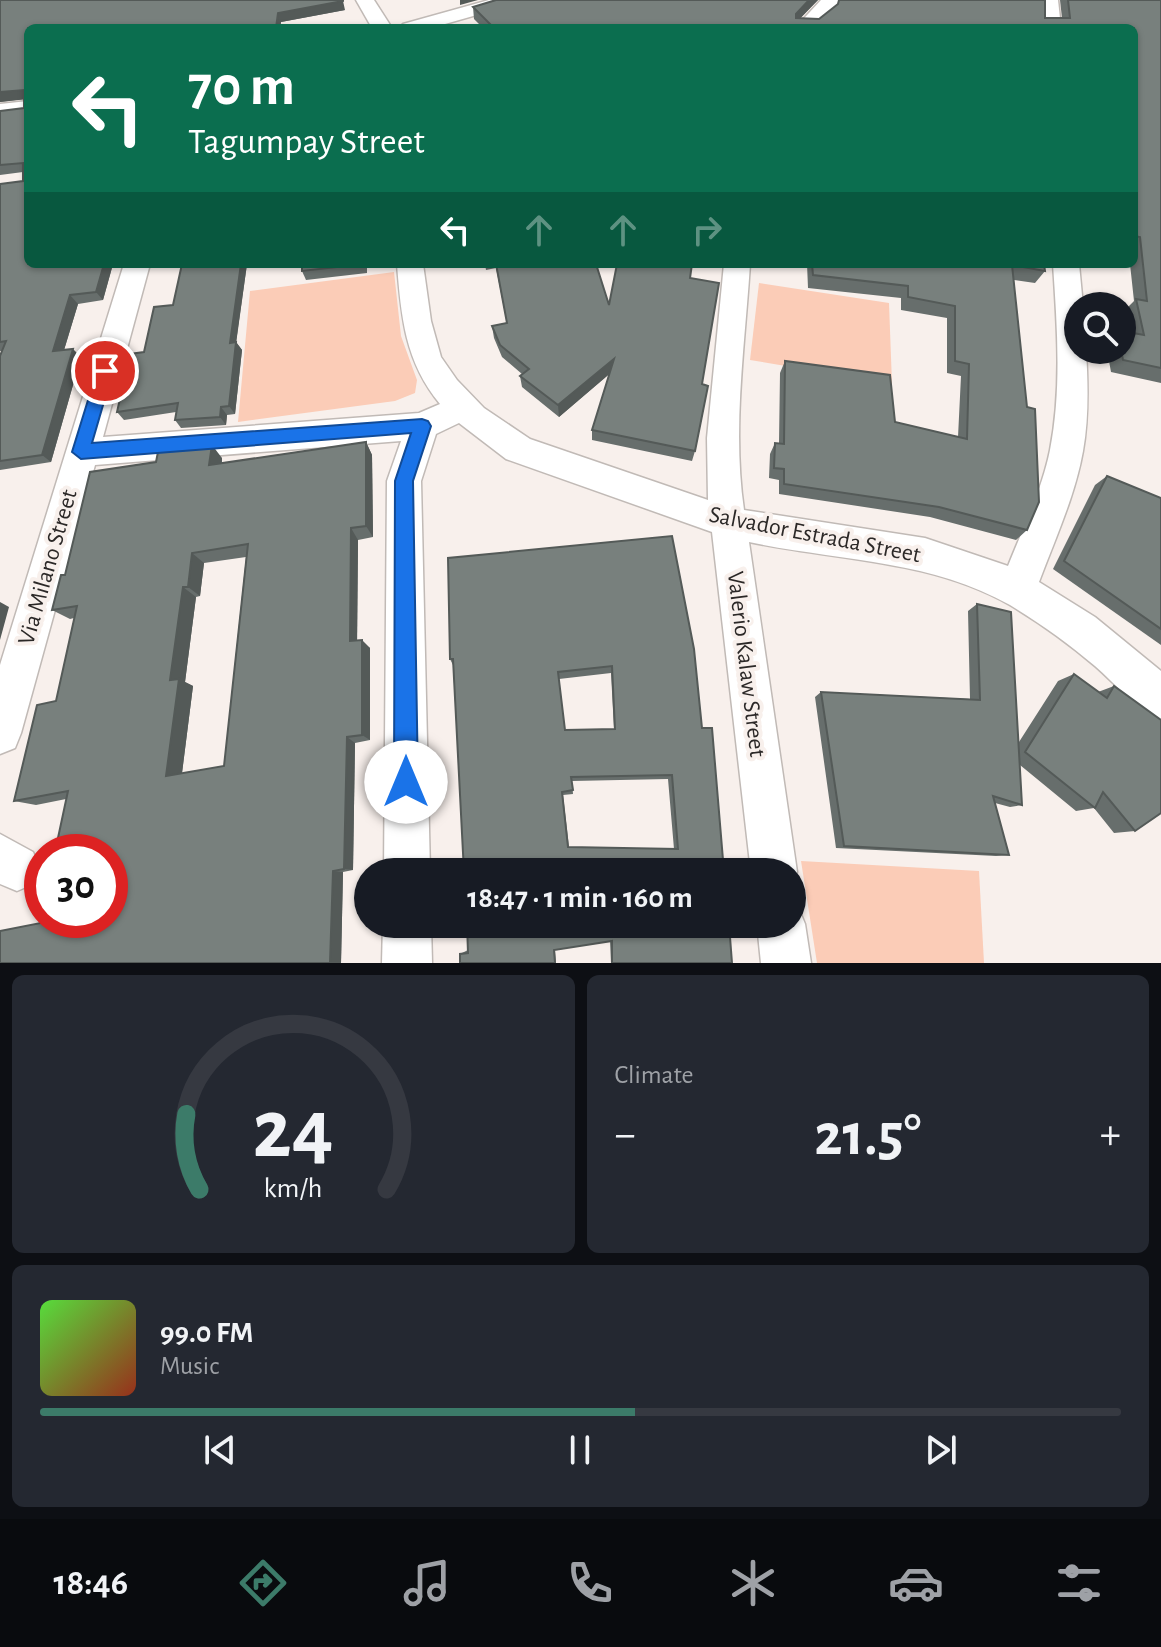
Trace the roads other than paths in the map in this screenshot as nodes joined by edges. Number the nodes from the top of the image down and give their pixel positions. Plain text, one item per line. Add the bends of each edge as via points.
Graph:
1 (365, 0) edge
2 (509, 0) edge
3 (830, 0) edge
4 (1049, 0) edge
5 (380, 24) edge
6 (424, 24) edge
7 (809, 24) edge
8 (1051, 24) edge
9 (24, 108) edge
10 (0, 111) edge
11 (136, 268) edge
12 (411, 268) edge
13 (737, 268) edge
14 (1066, 268) edge
15 (460, 409) junction
16 (422, 426) junction
17 (81, 452) junction
18 (728, 521) junction
19 (1017, 589) junction
20 (1161, 699) edge
21 (0, 733) edge
22 (407, 858) edge
23 (772, 858) edge
24 (407, 938) edge
25 (783, 938) edge
26 (407, 963) edge
27 (786, 963) edge

1 - 5 street
2 - 6 street
3 - 7 street
4 - 8 street
9 - 10 street
11 - 17 street, Via Milano Street
12 - 15 street, Salvador Estrada Street via 420,341
13 - 18 street, Valerio Kalaw Street via 723,438
14 - 19 street via 1069,425 1062,472
15 - 16 street
15 - 18 street, Salvador Estrada Street via 518,449
16 - 17 street
16 - 22 street via 404,481
17 - 21 street, Via Milano Street
18 - 19 street, Salvador Estrada Street via 926,555
18 - 23 street, Valerio Kalaw Street
19 - 20 street, Salvador Estrada Street via 1080,629
24 - 26 street
25 - 27 street

